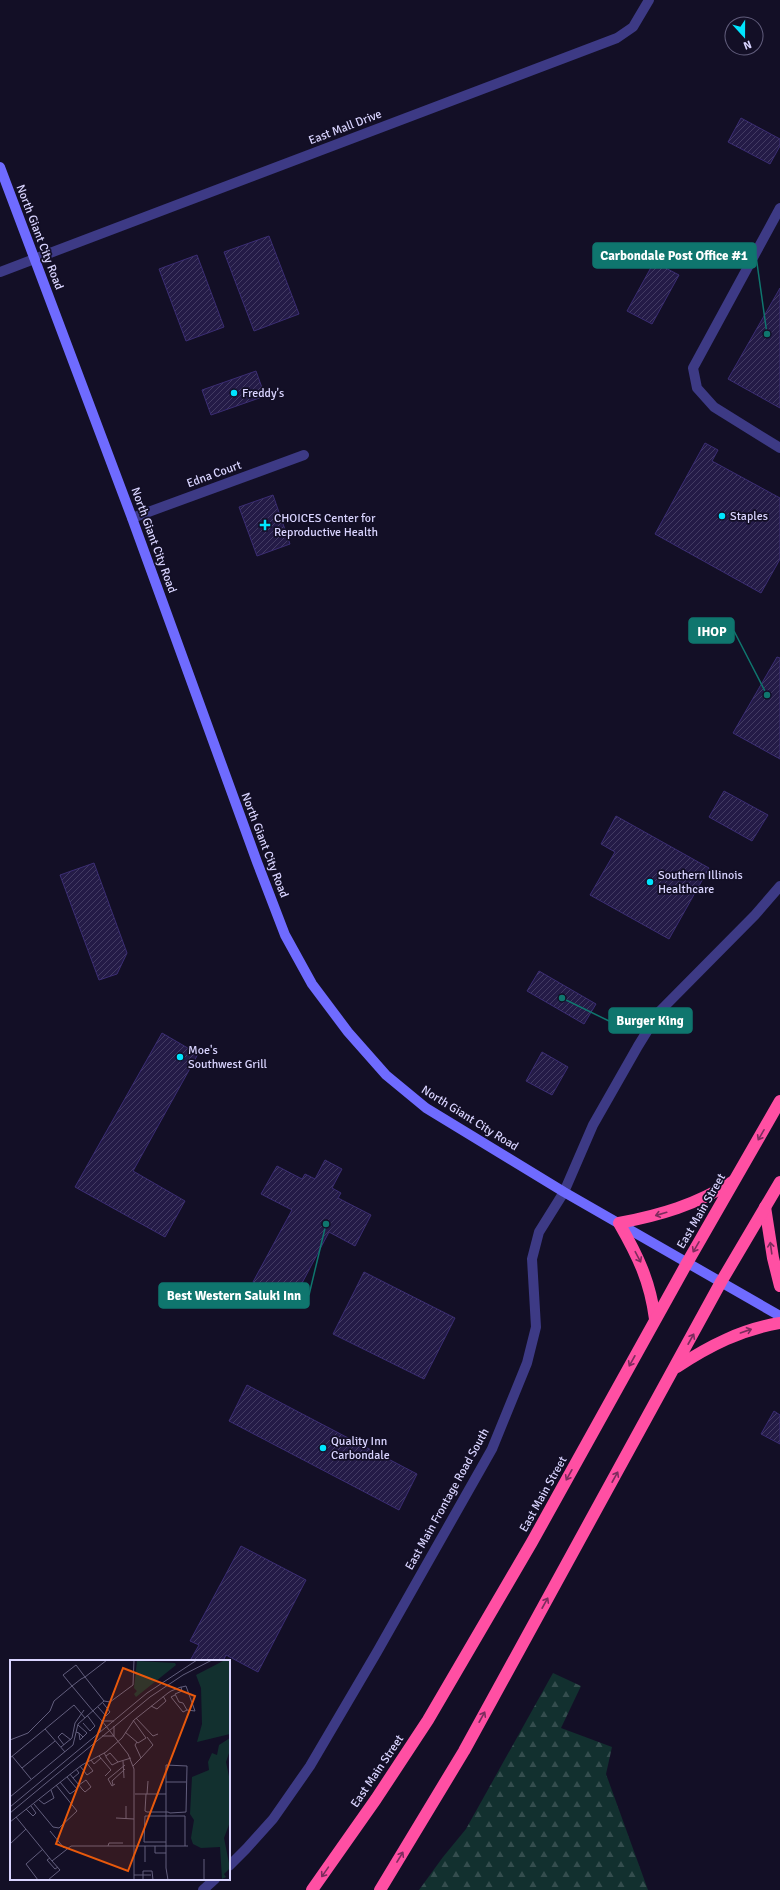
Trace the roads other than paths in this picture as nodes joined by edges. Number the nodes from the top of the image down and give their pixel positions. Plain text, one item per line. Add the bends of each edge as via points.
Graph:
1 (649, 0) edge
2 (0, 167) edge
3 (780, 208) edge
4 (34, 259) junction
5 (0, 272) edge
6 (780, 448) edge
7 (304, 456) dead end
8 (132, 518) junction
9 (780, 886) edge
10 (780, 1101) edge
11 (734, 1180) junction
12 (780, 1182) edge
13 (564, 1192) junction
14 (765, 1207) junction
15 (619, 1223) junction
16 (687, 1263) junction
17 (721, 1282) junction
18 (780, 1286) edge
19 (780, 1316) edge
20 (656, 1319) junction
21 (780, 1323) edge
22 (675, 1369) junction
23 (230, 1865) edge
24 (214, 1880) edge
25 (203, 1890) edge
26 (312, 1890) edge
27 (380, 1890) edge

1 - 4 street, East Mall Drive via 633,27 617,38
2 - 4 street, North Giant City Road
3 - 6 street via 693,368 697,388 714,407
4 - 5 street, East Mall Drive
4 - 8 street, North Giant City Road
7 - 8 street, Edna Court
8 - 13 street, North Giant City Road via 260,869 286,935 312,984 348,1032 386,1076 426,1108
9 - 13 street, East Main Frontage Road South via 659,1012 593,1126
10 -> 11 highway, East Main Street
11 -> 15 highway via 682,1208
11 -> 16 highway, East Main Street
12 - 14 highway
13 - 15 street, North Giant City Road
13 - 23 street, East Main Frontage Road South via 539,1232 532,1259 536,1327 527,1363 492,1449 310,1766 273,1819
14 - 17 highway
18 -> 14 highway
15 - 16 street, North Giant City Road
15 -> 20 highway via 640,1260 653,1298
16 - 17 street, North Giant City Road
16 - 20 highway, East Main Street
17 - 19 street, North Giant City Road
22 -> 17 highway
20 -> 26 highway, East Main Street via 532,1542 428,1720
22 -> 21 highway via 697,1354 740,1333
27 -> 22 highway via 464,1751
24 - 25 street

